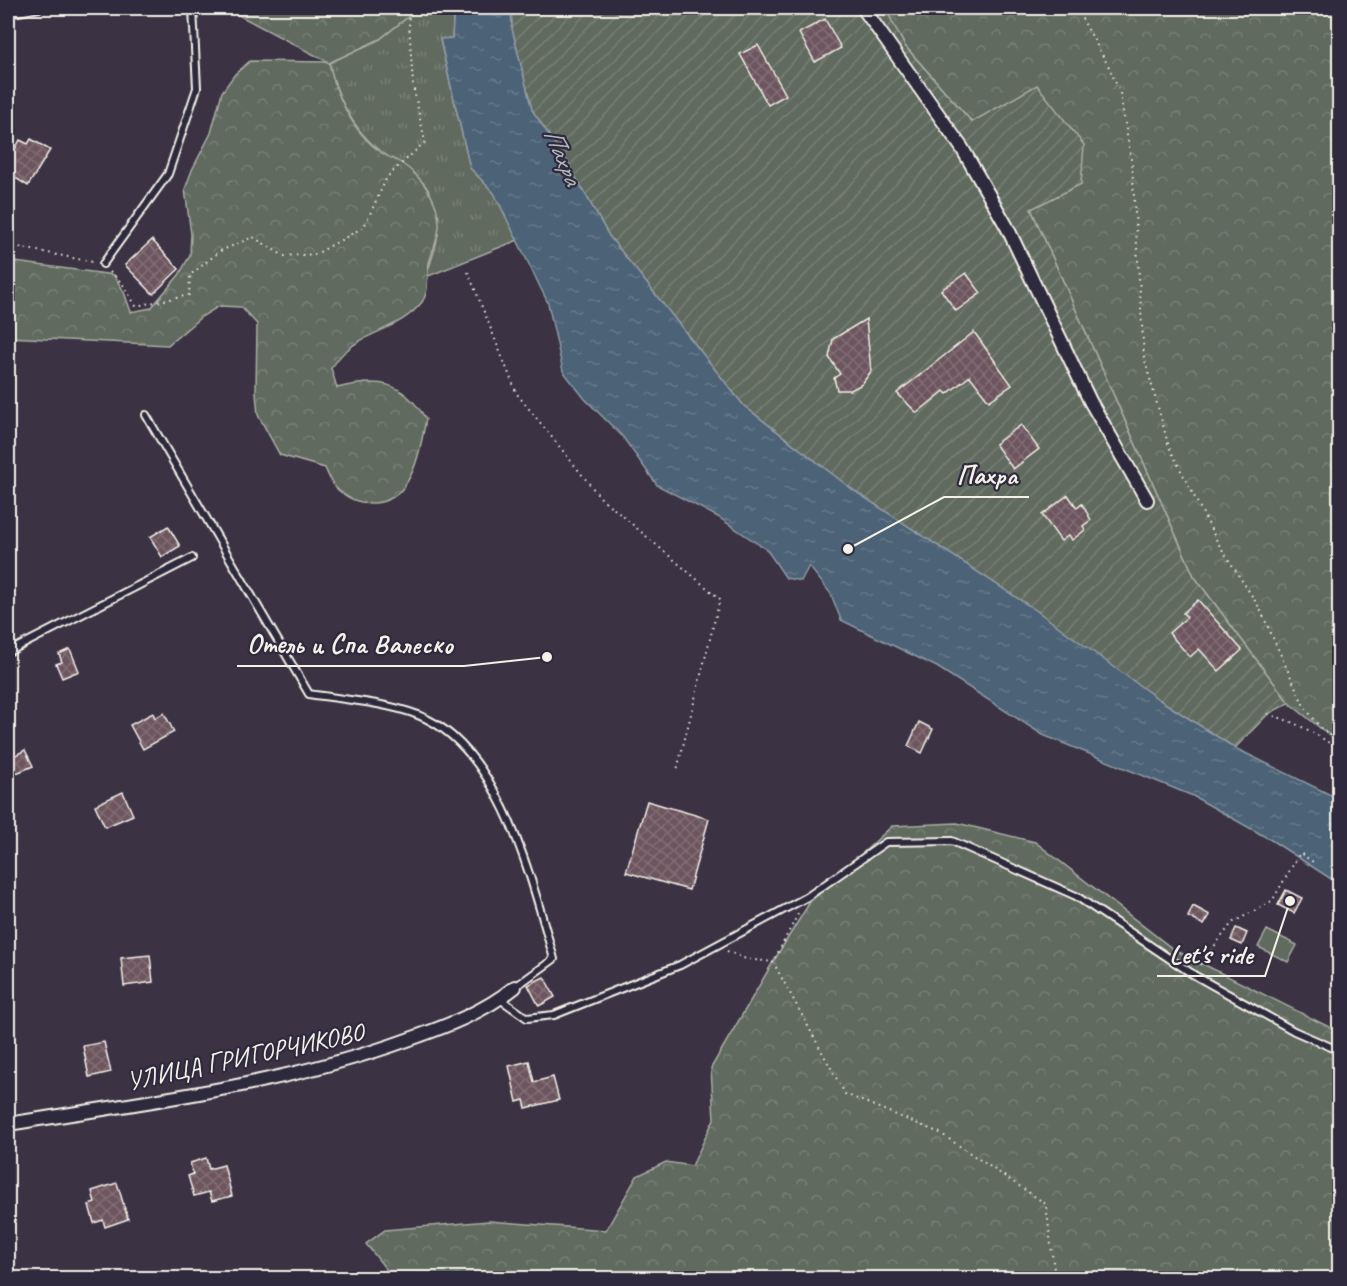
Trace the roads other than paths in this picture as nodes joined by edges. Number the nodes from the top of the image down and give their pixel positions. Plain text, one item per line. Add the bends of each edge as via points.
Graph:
1 (39, 8) edge
2 (193, 8) edge
3 (862, 8) edge
4 (8, 14) edge
5 (103, 264) road end
6 (146, 415) dead end
7 (1147, 500) dead end
8 (192, 558) dead end
9 (8, 652) edge
10 (515, 987) joint
11 (500, 999) junction
12 (1340, 1051) edge
13 (8, 1124) edge

1 - 4 lane
2 - 5 lane via 197,88 168,174
3 - 7 street via 962,148 1007,227 1090,401
6 - 10 lane via 309,694 418,715 443,730 477,760 523,849 554,959
8 - 9 lane
10 - 11 street, УЛИЦА ГРИГОРЧИКОВО
11 - 12 lane via 527,1018 554,1015 680,965 807,897 886,842 952,841 1076,897 1194,975 1294,1031
11 - 13 street, УЛИЦА ГРИГОРЧИКОВО via 451,1024 350,1061 197,1094

